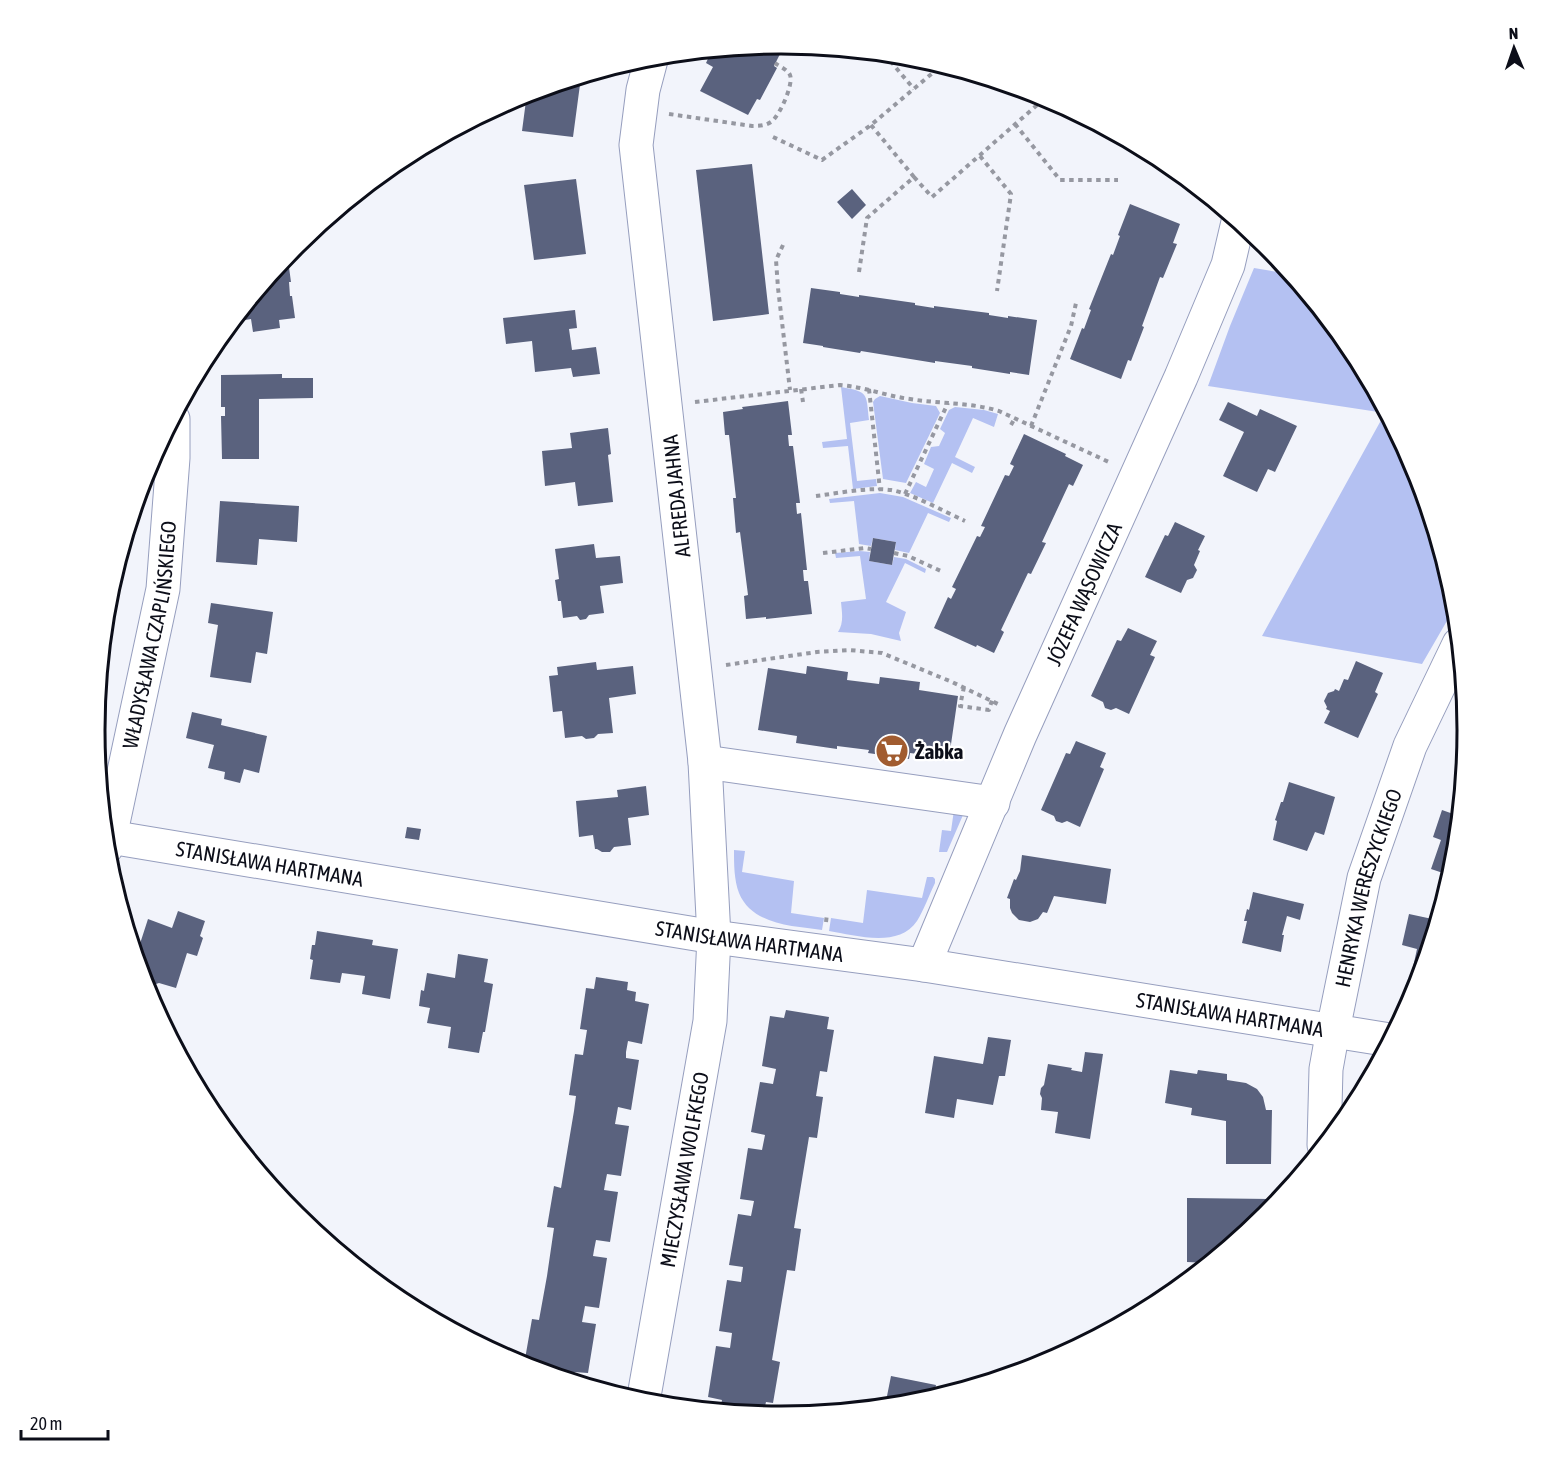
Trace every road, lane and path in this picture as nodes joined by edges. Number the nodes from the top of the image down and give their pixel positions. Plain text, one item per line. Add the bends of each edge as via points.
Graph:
1 (775, 63) dead end
2 (893, 64) edge
3 (649, 67) edge
4 (934, 72) edge
5 (914, 89) junction
6 (1034, 103) edge
7 (661, 112) dead end
8 (1015, 124) junction
9 (871, 125) junction
10 (773, 137) dead end
11 (980, 156) junction
12 (914, 177) junction
13 (1118, 180) dead end
14 (1236, 230) edge
15 (783, 245) dead end
16 (859, 272) dead end
17 (997, 291) dead end
18 (1076, 303) dead end
19 (801, 389) junction
20 (869, 389) junction
21 (790, 390) junction
22 (691, 402) dead end
23 (803, 402) dead end
24 (948, 403) junction
25 (1015, 418) junction
26 (1011, 425) dead end
27 (1031, 426) junction
28 (173, 435) edge
29 (1120, 468) dead end
30 (880, 490) junction
31 (905, 495) junction
32 (816, 496) dead end
33 (965, 521) dead end
34 (871, 549) dead end
35 (823, 553) dead end
36 (894, 553) dead end
37 (941, 571) dead end
38 (1453, 657) edge
39 (718, 667) dead end
40 (964, 687) junction
41 (992, 700) junction
42 (1002, 706) dead end
43 (705, 762) junction
44 (993, 803) junction
45 (112, 824) edge
46 (115, 844) edge
47 (714, 938) junction
48 (924, 965) junction
49 (1333, 1030) junction
50 (1382, 1039) edge
51 (1324, 1132) edge
52 (645, 1392) edge

1 - 7 path via 787,70 791,86 775,117 762,126
2 - 5 path
3 - 43 street, ALFREDA JAHNA via 636,146
4 - 5 path
5 - 9 path
6 - 8 path via 1036,106
8 - 11 path
8 - 13 path via 1060,180
9 - 10 path via 822,160
9 - 12 path
11 - 12 path via 932,197
11 - 17 path via 1011,194
12 - 16 path via 867,218
14 - 44 street, JÓZEFA WĄSOWICZA via 1228,265 1181,377
15 - 21 path via 776,260
18 - 27 path via 1071,326
19 - 20 path via 840,385
19 - 21 path
19 - 23 path
20 - 24 path via 906,399
20 - 30 path
21 - 22 path
24 - 25 path via 980,405
24 - 31 path
25 - 26 path
25 - 27 path
27 - 29 path
28 - 45 street, WŁADYSŁAWA CZAPLIŃSKIEGO via 163,590
30 - 31 path
30 - 32 path
31 - 33 path
34 - 35 path
36 - 37 path
38 - 49 street, HENRYKA WERESZYCKIEGO via 1410,746 1364,878
39 - 40 path via 849,650 882,653
40 - 41 path
40 - 41 path via 960,706 989,710
41 - 42 path
43 - 44 street
43 - 47 street, ALFREDA JAHNA
44 - 48 street, JÓZEFA WĄSOWICZA
46 - 47 street, STANISŁAWA HARTMANA
47 - 48 street, STANISŁAWA HARTMANA
47 - 52 street, MIECZYSŁAWA WOLFKEGO via 710,1021
48 - 49 street, STANISŁAWA HARTMANA
49 - 50 street, STANISŁAWA HARTMANA
49 - 51 street, HENRYKA WERESZYCKIEGO via 1326,1074

